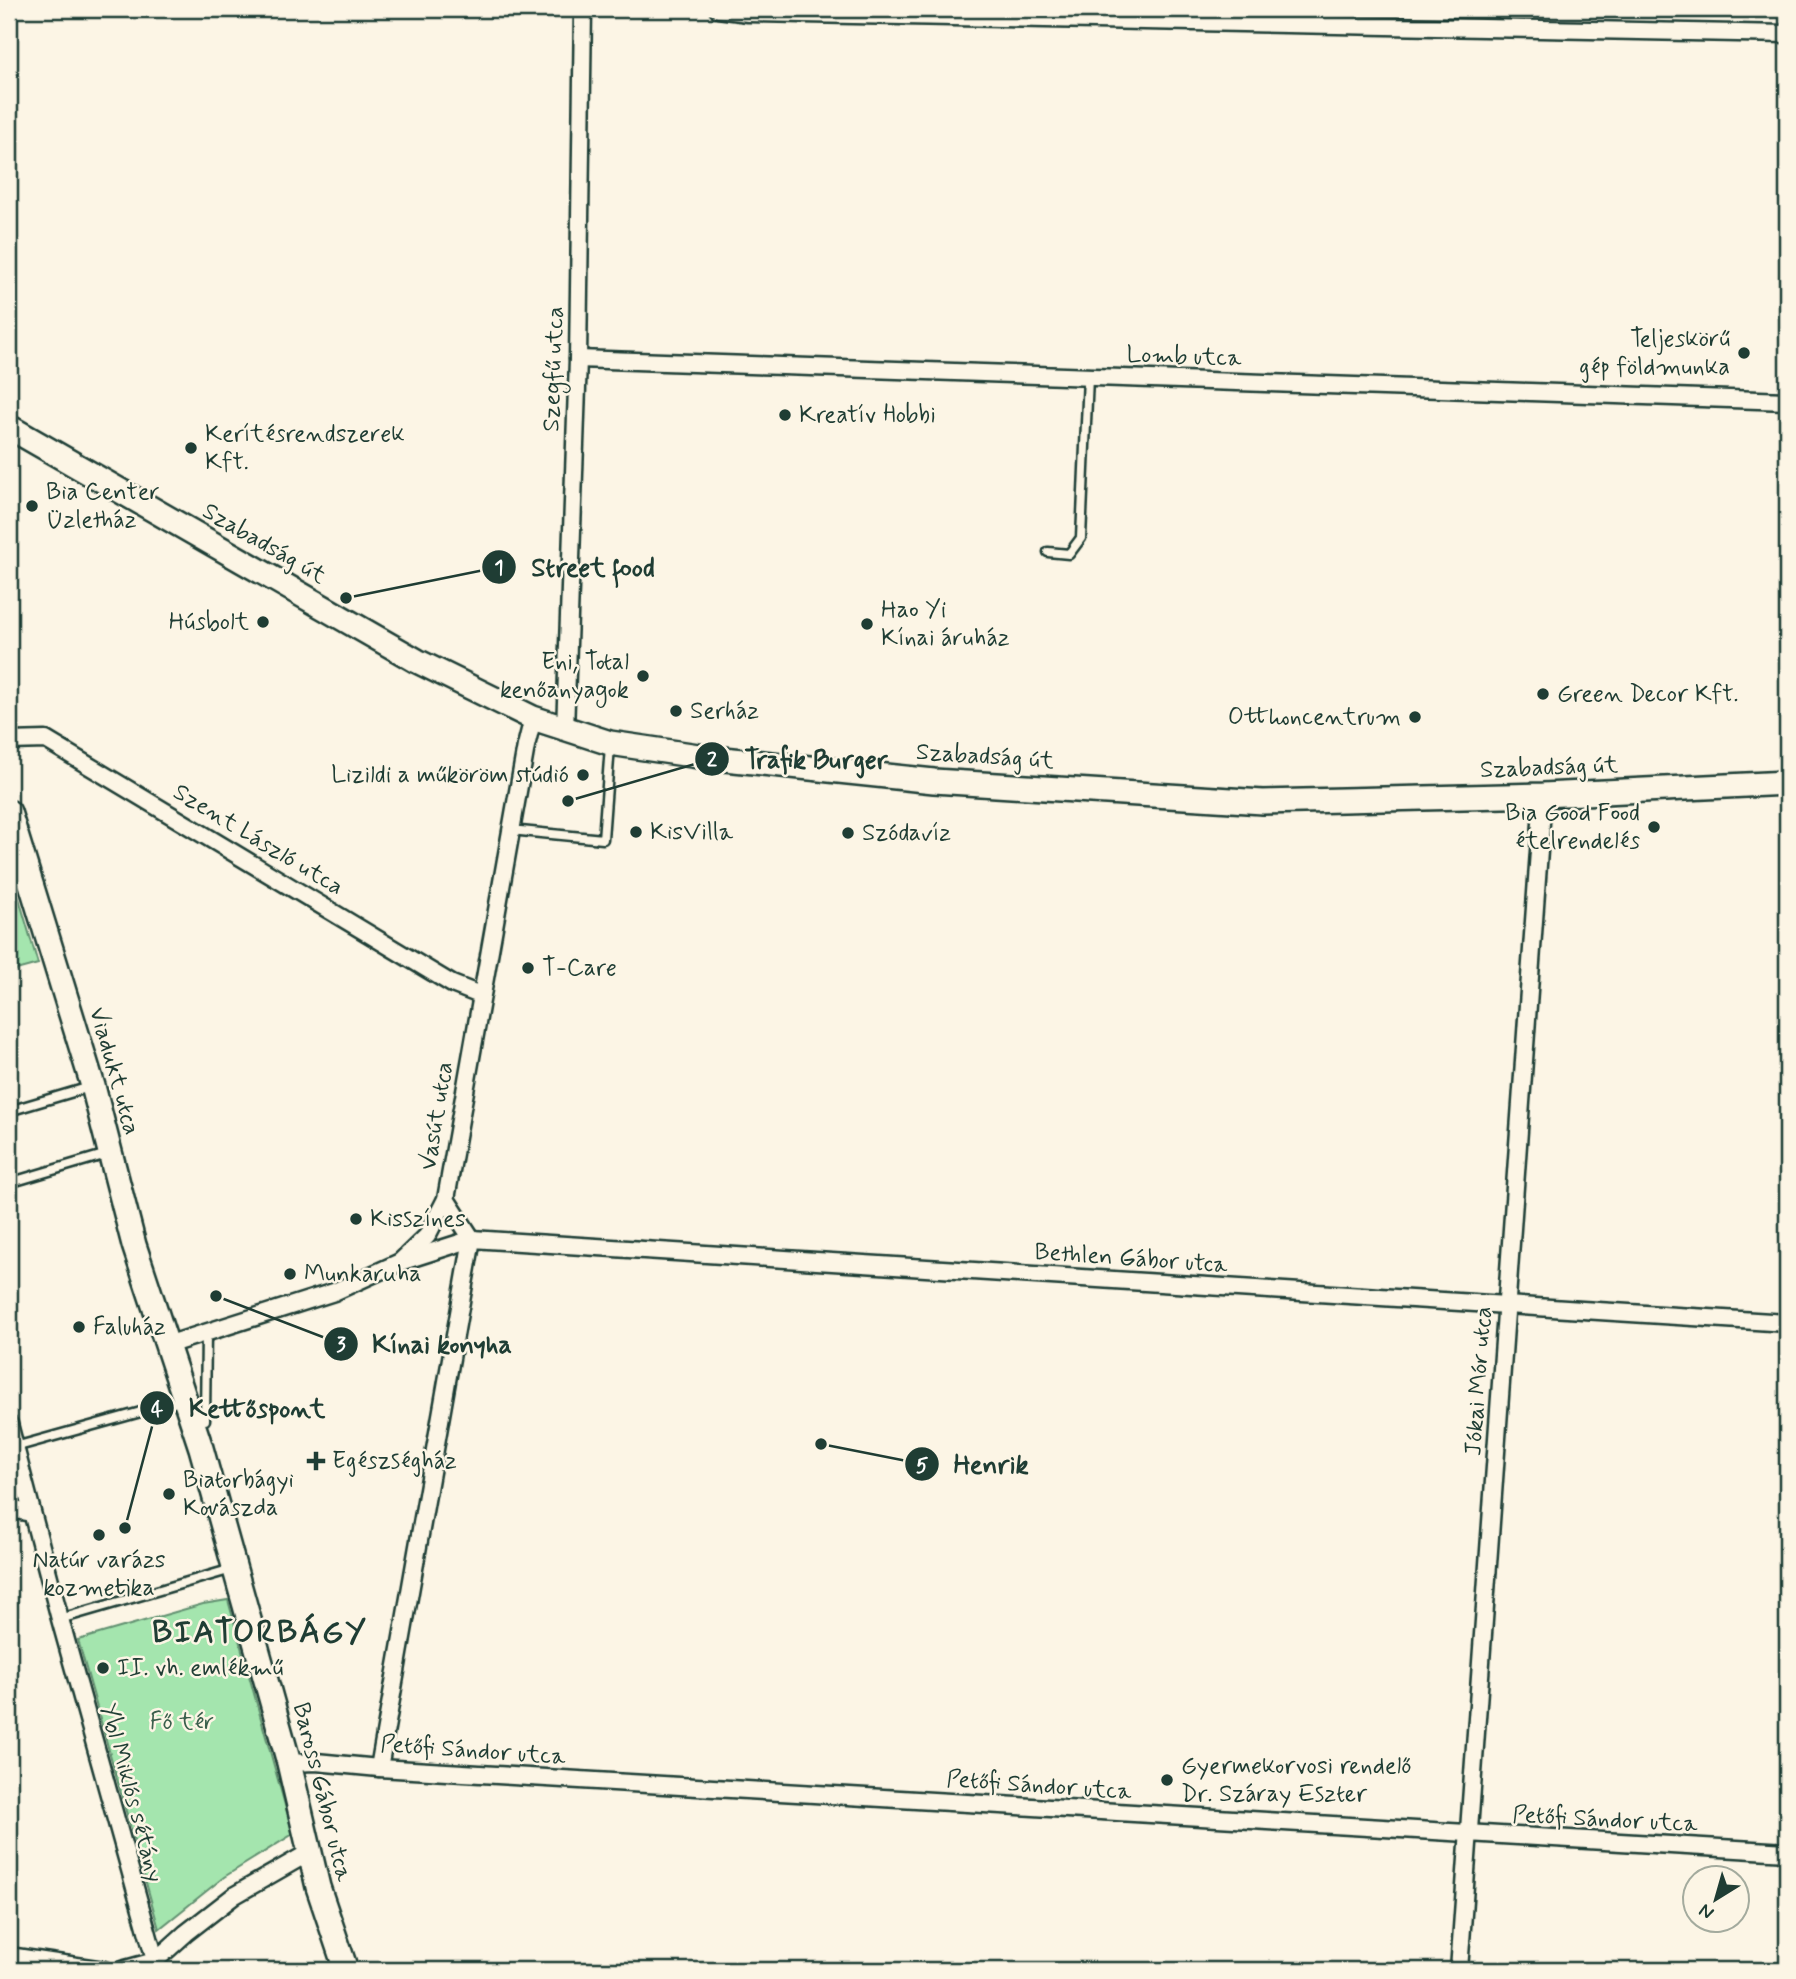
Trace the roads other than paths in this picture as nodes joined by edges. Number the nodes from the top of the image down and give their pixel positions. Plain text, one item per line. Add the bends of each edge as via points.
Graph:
1 (583, 9) edge
2 (718, 9) edge
3 (1787, 34) edge
4 (578, 359) junction
5 (1088, 377) junction
6 (1787, 401) edge
7 (9, 427) edge
8 (1048, 552) dead end
9 (533, 718) junction
10 (565, 730) junction
11 (9, 741) edge
12 (610, 743) junction
13 (1787, 783) edge
14 (1543, 795) junction
15 (9, 812) edge
16 (510, 830) junction
17 (480, 995) junction
18 (93, 1086) junction
19 (9, 1111) edge
20 (110, 1153) junction
21 (9, 1182) edge
22 (446, 1199) junction
23 (472, 1239) junction
24 (400, 1262) junction
25 (1507, 1307) junction
26 (1787, 1323) edge
27 (206, 1332) junction
28 (167, 1345) junction
29 (189, 1410) junction
30 (9, 1424) edge
31 (15, 1447) junction
32 (9, 1509) edge
33 (31, 1513) junction
34 (235, 1568) junction
35 (60, 1619) junction
36 (289, 1763) junction
37 (379, 1768) junction
38 (1470, 1835) junction
39 (310, 1852) junction
40 (1787, 1853) edge
41 (9, 1956) edge
42 (156, 1966) edge
43 (104, 1970) edge
44 (122, 1970) edge
45 (346, 1970) edge
46 (1459, 1970) edge

1 - 4 street, Szegfű utca
2 - 3 street
4 - 5 street, Lomb utca
4 - 10 street, Szegfű utca
5 - 6 street, Lomb utca
5 - 8 lane via 1081,538 1069,554
7 - 9 main road, Szabadság út via 417,661
9 - 10 main road, Szabadság út
9 - 16 street, Vasút utca
10 - 12 main road, Szabadság út
11 - 17 street, Szent László utca via 46,740 452,984
12 - 14 main road, Szabadság út via 933,781 1264,802
12 - 16 lane via 603,839
13 - 14 main road, Szabadság út
14 - 25 street, Jókai Mór utca
15 - 18 main road, Viadukt utca
16 - 17 street, Vasút utca
17 - 22 street, Vasút utca
18 - 19 lane
18 - 20 main road, Viadukt utca
20 - 21 lane
20 - 28 main road, Viadukt utca
22 - 23 street
22 - 24 street, Vasút utca via 427,1236
23 - 24 street, Bethlen Gábor utca
23 - 25 street, Bethlen Gábor utca
23 - 37 street
24 - 27 street, Vasút utca via 334,1292
25 - 26 street, Bethlen Gábor utca
25 - 38 street, Jókai Mór utca
27 - 28 street, Vasút utca
27 - 29 lane via 205,1420
28 - 29 main road, Baross Gábor utca
29 - 31 lane
29 - 34 main road, Baross Gábor utca
30 - 31 street, Ybl Miklós sétány
31 - 33 street, Ybl Miklós sétány
32 - 33 street
33 - 35 street, Ybl Miklós sétány
34 - 35 lane
34 - 36 main road, Baross Gábor utca
35 - 42 street, Ybl Miklós sétány
36 - 37 street, Petőfi Sándor utca
36 - 39 main road, Baross Gábor utca
37 - 38 street, Petőfi Sándor utca
38 - 40 street, Petőfi Sándor utca
38 - 46 street, Jókai Mór utca
39 - 42 street via 235,1895 186,1933
39 - 45 main road, Baross Gábor utca
41 - 43 street
42 - 44 street

